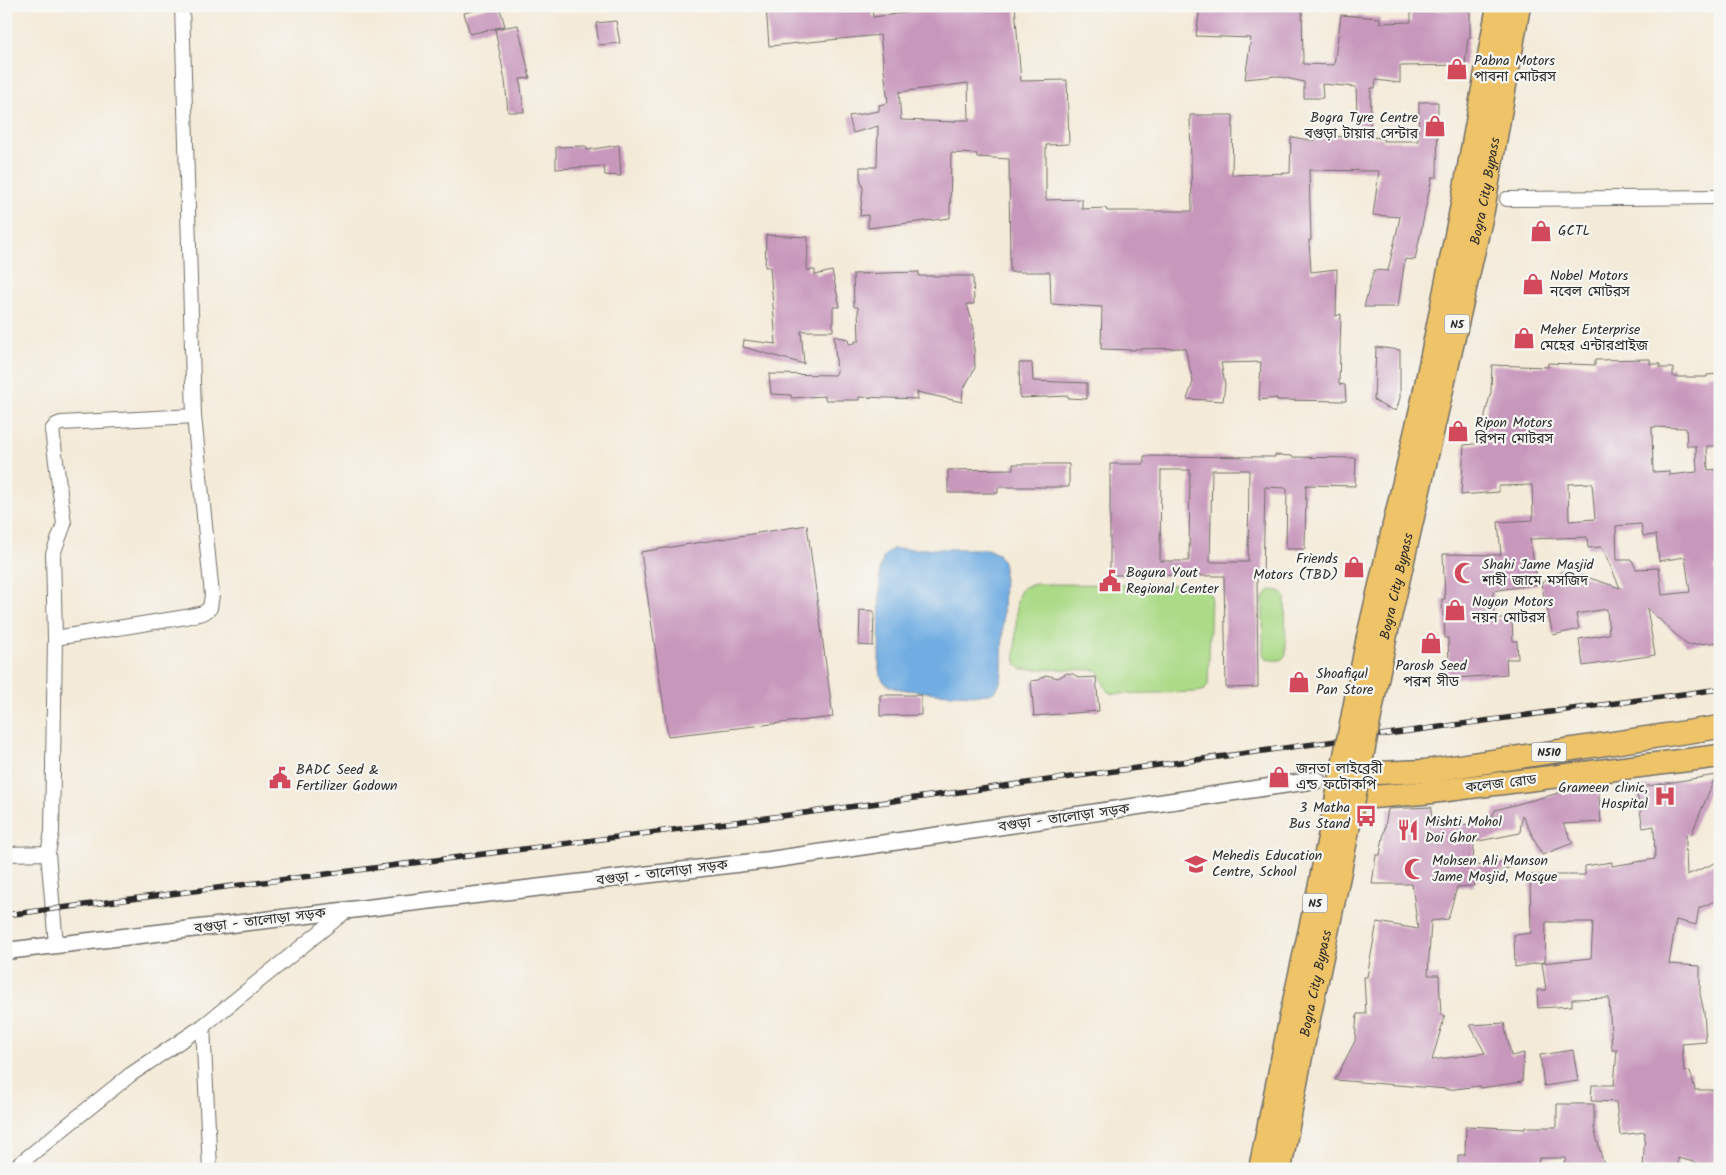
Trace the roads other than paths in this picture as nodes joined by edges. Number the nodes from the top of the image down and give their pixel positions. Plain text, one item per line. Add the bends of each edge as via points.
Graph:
1 (182, 6) edge
2 (1498, 6) edge
3 (1519, 6) edge
4 (1720, 197) edge
5 (1507, 199) dead end
6 (194, 416) junction
7 (55, 638) junction
8 (1720, 727) edge
9 (1720, 756) edge
10 (1377, 773) dead end
11 (1317, 780) dead end
12 (1372, 797) dead end
13 (48, 853) junction
14 (6, 854) edge
15 (346, 911) junction
16 (56, 945) junction
17 (6, 952) edge
18 (203, 1026) junction
19 (13, 1169) edge
20 (210, 1169) edge
21 (1260, 1169) edge
22 (1280, 1169) edge

1 - 6 street
2 - 21 highway, Bogra City Bypass / N5, bridge via 1423,400 1368,638
3 - 22 highway, Bogra City Bypass / N5, bridge via 1483,210 1385,639
4 - 5 street
6 - 7 street via 212,595 210,608 186,617
6 - 7 street via 61,423 52,430 64,524 53,554
7 - 13 street via 52,832
8 - 10 highway, কলেজ রোড / N510 via 1425,771
9 - 12 highway, কলেজ রোড / N510
11 - 15 street, বগুড়া - তালোড়া সড়ক via 770,860
13 - 14 street
13 - 16 street
15 - 16 street, বগুড়া - তালোড়া সড়ক
15 - 18 street
16 - 17 street, বগুড়া - তালোড়া সড়ক
18 - 19 street via 130,1075
18 - 20 street

